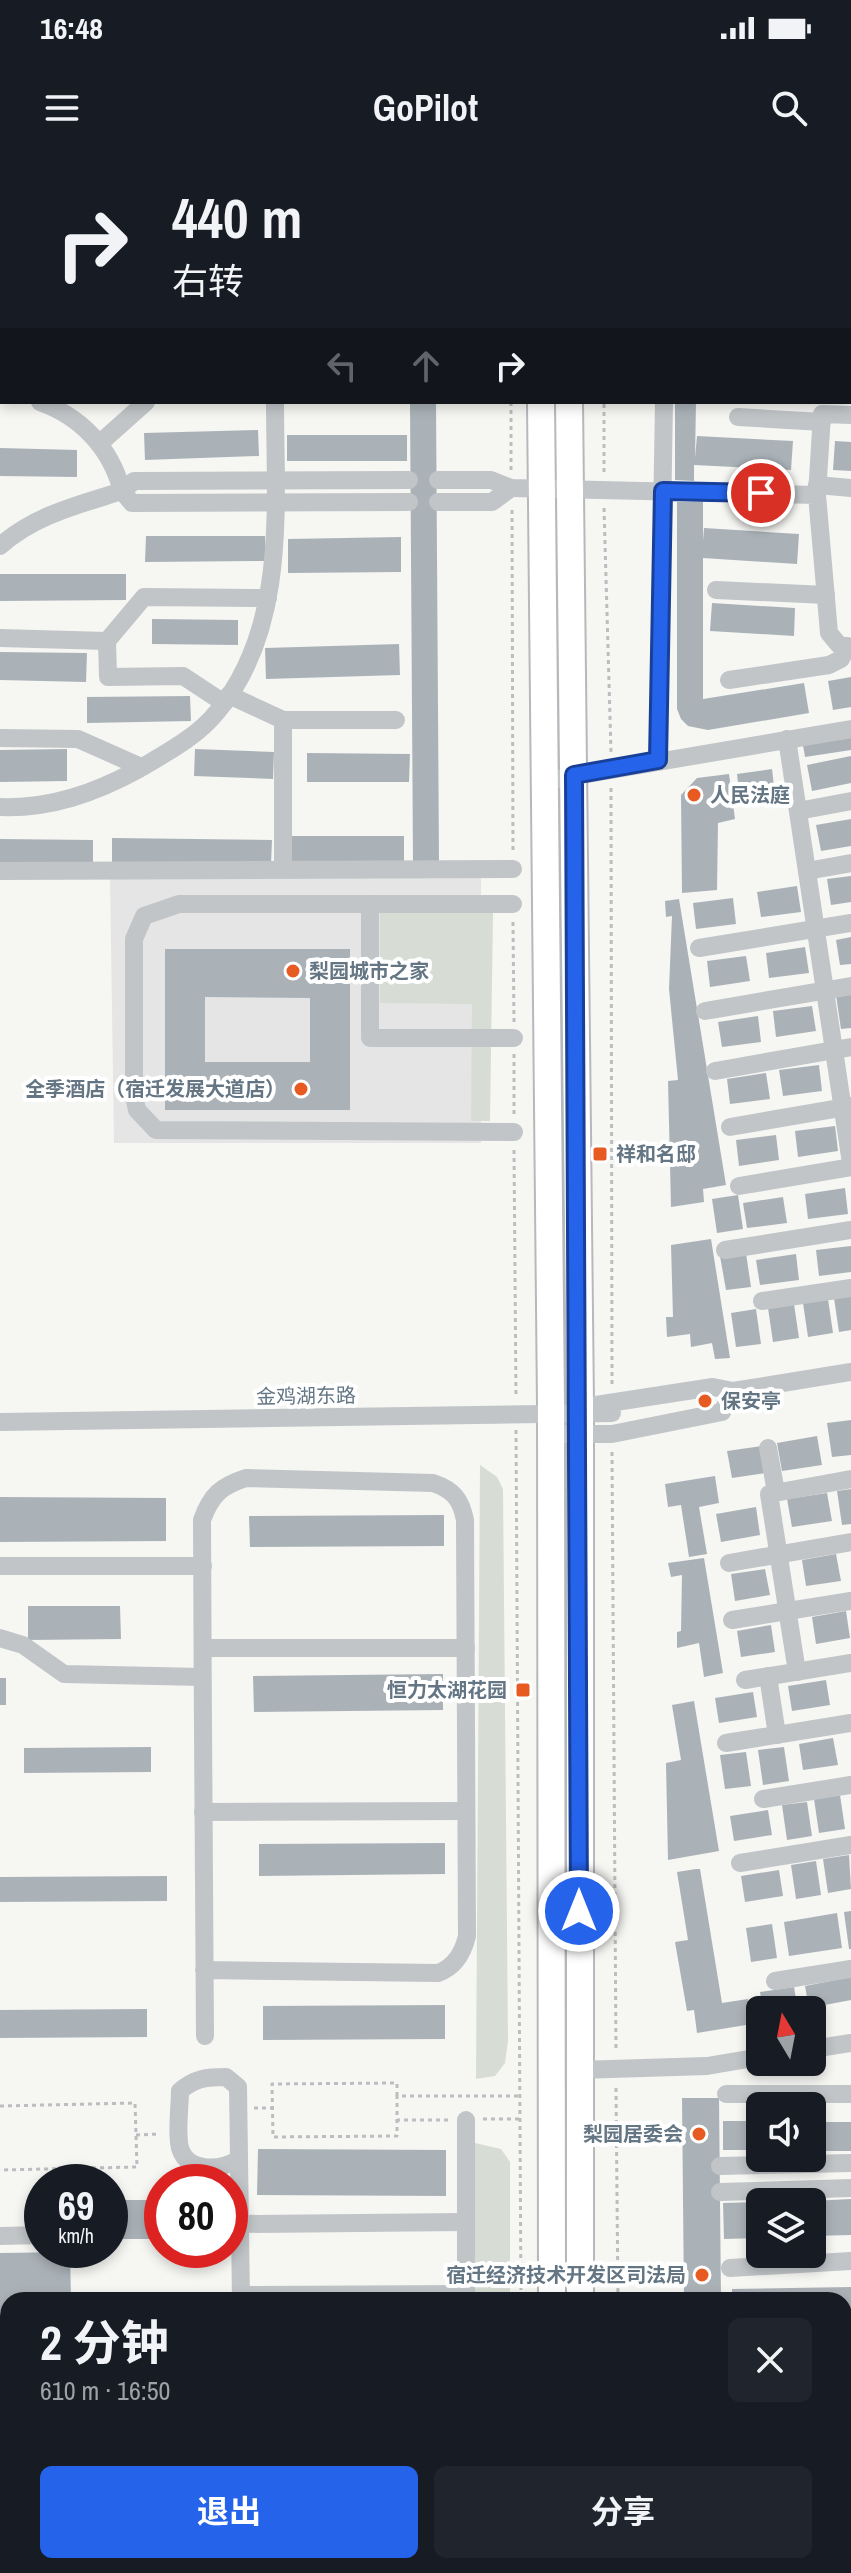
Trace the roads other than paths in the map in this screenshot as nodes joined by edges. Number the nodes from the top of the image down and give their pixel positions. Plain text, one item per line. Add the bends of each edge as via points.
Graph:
1 (44, 404) edge
2 (144, 404) edge
3 (275, 404) edge
4 (541, 404) edge
5 (569, 404) edge
6 (664, 404) edge
7 (851, 415) edge
8 (738, 417) dead end
9 (822, 422) junction
10 (100, 443) junction
11 (275, 480) junction
12 (409, 480) dead end
13 (438, 480) dead end
14 (511, 488) junction
15 (851, 488) edge
16 (542, 489) junction
17 (569, 490) junction
18 (817, 490) junction
19 (663, 491) junction
20 (129, 492) junction
21 (409, 502) dead end
22 (438, 502) dead end
23 (275, 503) junction
24 (0, 546) edge
25 (716, 590) dead end
26 (826, 595) junction
27 (268, 598) junction
28 (0, 638) edge
29 (107, 641) junction
30 (849, 646) edge
31 (729, 680) dead end
32 (227, 699) junction
33 (283, 720) junction
34 (396, 720) dead end
35 (851, 729) edge
36 (0, 738) edge
37 (787, 739) junction
38 (658, 760) junction
39 (141, 767) junction
40 (574, 775) junction
41 (546, 781) junction
42 (851, 801) edge
43 (0, 807) edge
44 (798, 811) junction
45 (851, 863) edge
46 (513, 869) road end
47 (283, 870) junction
48 (0, 871) edge
49 (807, 871) junction
50 (370, 904) junction
51 (513, 904) road end
52 (851, 923) edge
53 (816, 929) junction
54 (699, 948) dead end
55 (851, 986) edge
56 (825, 990) junction
57 (705, 1011) dead end
58 (514, 1038) road end
59 (842, 1049) edge
60 (715, 1071) dead end
61 (847, 1107) edge
62 (730, 1127) dead end
63 (514, 1132) road end
64 (851, 1165) edge
65 (739, 1186) dead end
66 (851, 1230) edge
67 (725, 1250) dead end
68 (851, 1288) edge
69 (762, 1301) dead end
70 (851, 1372) edge
71 (733, 1391) junction
72 (551, 1418) junction
73 (580, 1418) junction
74 (0, 1422) edge
75 (768, 1448) dead end
76 (851, 1479) edge
77 (776, 1492) junction
78 (851, 1542) edge
79 (779, 1555) junction
80 (729, 1563) dead end
81 (0, 1566) edge
82 (203, 1566) junction
83 (851, 1601) edge
84 (788, 1611) junction
85 (732, 1620) dead end
86 (0, 1638) edge
87 (203, 1648) junction
88 (466, 1648) junction
89 (851, 1663) edge
90 (797, 1672) junction
91 (768, 1676) junction
92 (202, 1677) junction
93 (745, 1680) dead end
94 (851, 1723) edge
95 (777, 1735) junction
96 (726, 1743) dead end
97 (851, 1785) edge
98 (763, 1799) dead end
99 (466, 1811) junction
100 (203, 1812) junction
101 (851, 1845) edge
102 (740, 1863) dead end
103 (851, 1969) edge
104 (204, 1970) junction
105 (775, 1981) dead end
106 (205, 2036) dead end
107 (851, 2043) edge
108 (826, 2047) edge
109 (746, 2059) edge
110 (579, 2070) junction
111 (726, 2094) dead end
112 (851, 2094) edge
113 (466, 2120) dead end
114 (239, 2159) junction
115 (851, 2163) edge
116 (239, 2164) edge
117 (720, 2166) dead end
118 (851, 2188) edge
119 (720, 2192) dead end
120 (466, 2222) junction
121 (248, 2224) edge
122 (24, 2235) edge
123 (0, 2236) edge
124 (851, 2261) edge
125 (241, 2268) edge
126 (730, 2268) dead end
127 (241, 2292) edge
128 (466, 2292) edge
129 (552, 2292) edge
130 (580, 2292) edge

1 - 10 street
2 - 10 street
3 - 11 street
4 - 16 highway
5 - 17 highway
6 - 19 street
7 - 9 street via 822,414
8 - 9 street
9 - 18 street
10 - 20 street
11 - 12 street
11 - 20 street
11 - 23 street
13 - 14 street via 491,480
14 - 16 street
14 - 22 street via 492,502
15 - 18 street
16 - 17 street
16 - 41 highway
17 - 19 street
17 - 40 highway
18 - 19 street
18 - 26 street
19 - 38 street
20 - 23 street
20 - 24 street via 44,516
21 - 23 street
23 - 27 street
25 - 26 street
26 - 30 street via 829,633 839,645
27 - 29 street via 144,597
27 - 32 street via 253,646
28 - 29 street
29 - 32 street via 108,677 183,676
30 - 31 street via 829,665
32 - 33 street
32 - 39 street via 175,748
33 - 34 street
33 - 47 street
35 - 37 street
36 - 39 street via 78,739
37 - 38 street
37 - 44 street
38 - 40 street
39 - 43 street via 47,806
40 - 41 street
40 - 73 highway
41 - 72 highway
42 - 44 street
44 - 49 street
45 - 49 street
46 - 47 street
47 - 48 street
49 - 53 street
50 - 51 street
50 - 58 street via 370,1038
50 - 63 street via 179,904 144,916 134,939 137,1110 156,1130 172,1132
52 - 53 street
53 - 54 street
53 - 56 street
55 - 56 street
56 - 57 street
56 - 59 street
59 - 60 street
59 - 61 street
61 - 62 street
61 - 64 street
64 - 65 street
66 - 67 street
68 - 69 street
70 - 71 street
71 - 73 street via 713,1387
71 - 73 street via 722,1412 612,1434
72 - 73 street
72 - 73 street
72 - 74 street, 金鸡湖东路
72 - 129 highway
73 - 110 highway
75 - 77 street
76 - 77 street
77 - 79 street via 769,1494
78 - 79 street
79 - 80 street
79 - 84 street
81 - 82 street
82 - 87 street
82 - 88 street via 202,1520 218,1489 232,1482 246,1478 446,1487 457,1496 465,1520
83 - 84 street
84 - 85 street
84 - 90 street
86 - 92 street via 23,1645 64,1674
87 - 88 street
87 - 92 street
88 - 99 street
89 - 90 street
90 - 91 street
91 - 93 street
91 - 95 street
92 - 100 street
94 - 95 street
95 - 96 street
97 - 98 street
99 - 100 street
99 - 104 street via 467,1936 464,1951 447,1970
100 - 104 street
101 - 102 street
103 - 105 street
104 - 106 street
107 - 108 street
109 - 110 street via 707,2066
110 - 130 highway
111 - 112 street
113 - 120 street
114 - 114 street via 226,2168 204,2168 186,2160 180,2147 180,2091 204,2077 226,2077 238,2087
114 - 116 street
115 - 117 street
118 - 119 street
120 - 121 street
120 - 128 street
122 - 123 street
124 - 126 street
125 - 127 street

